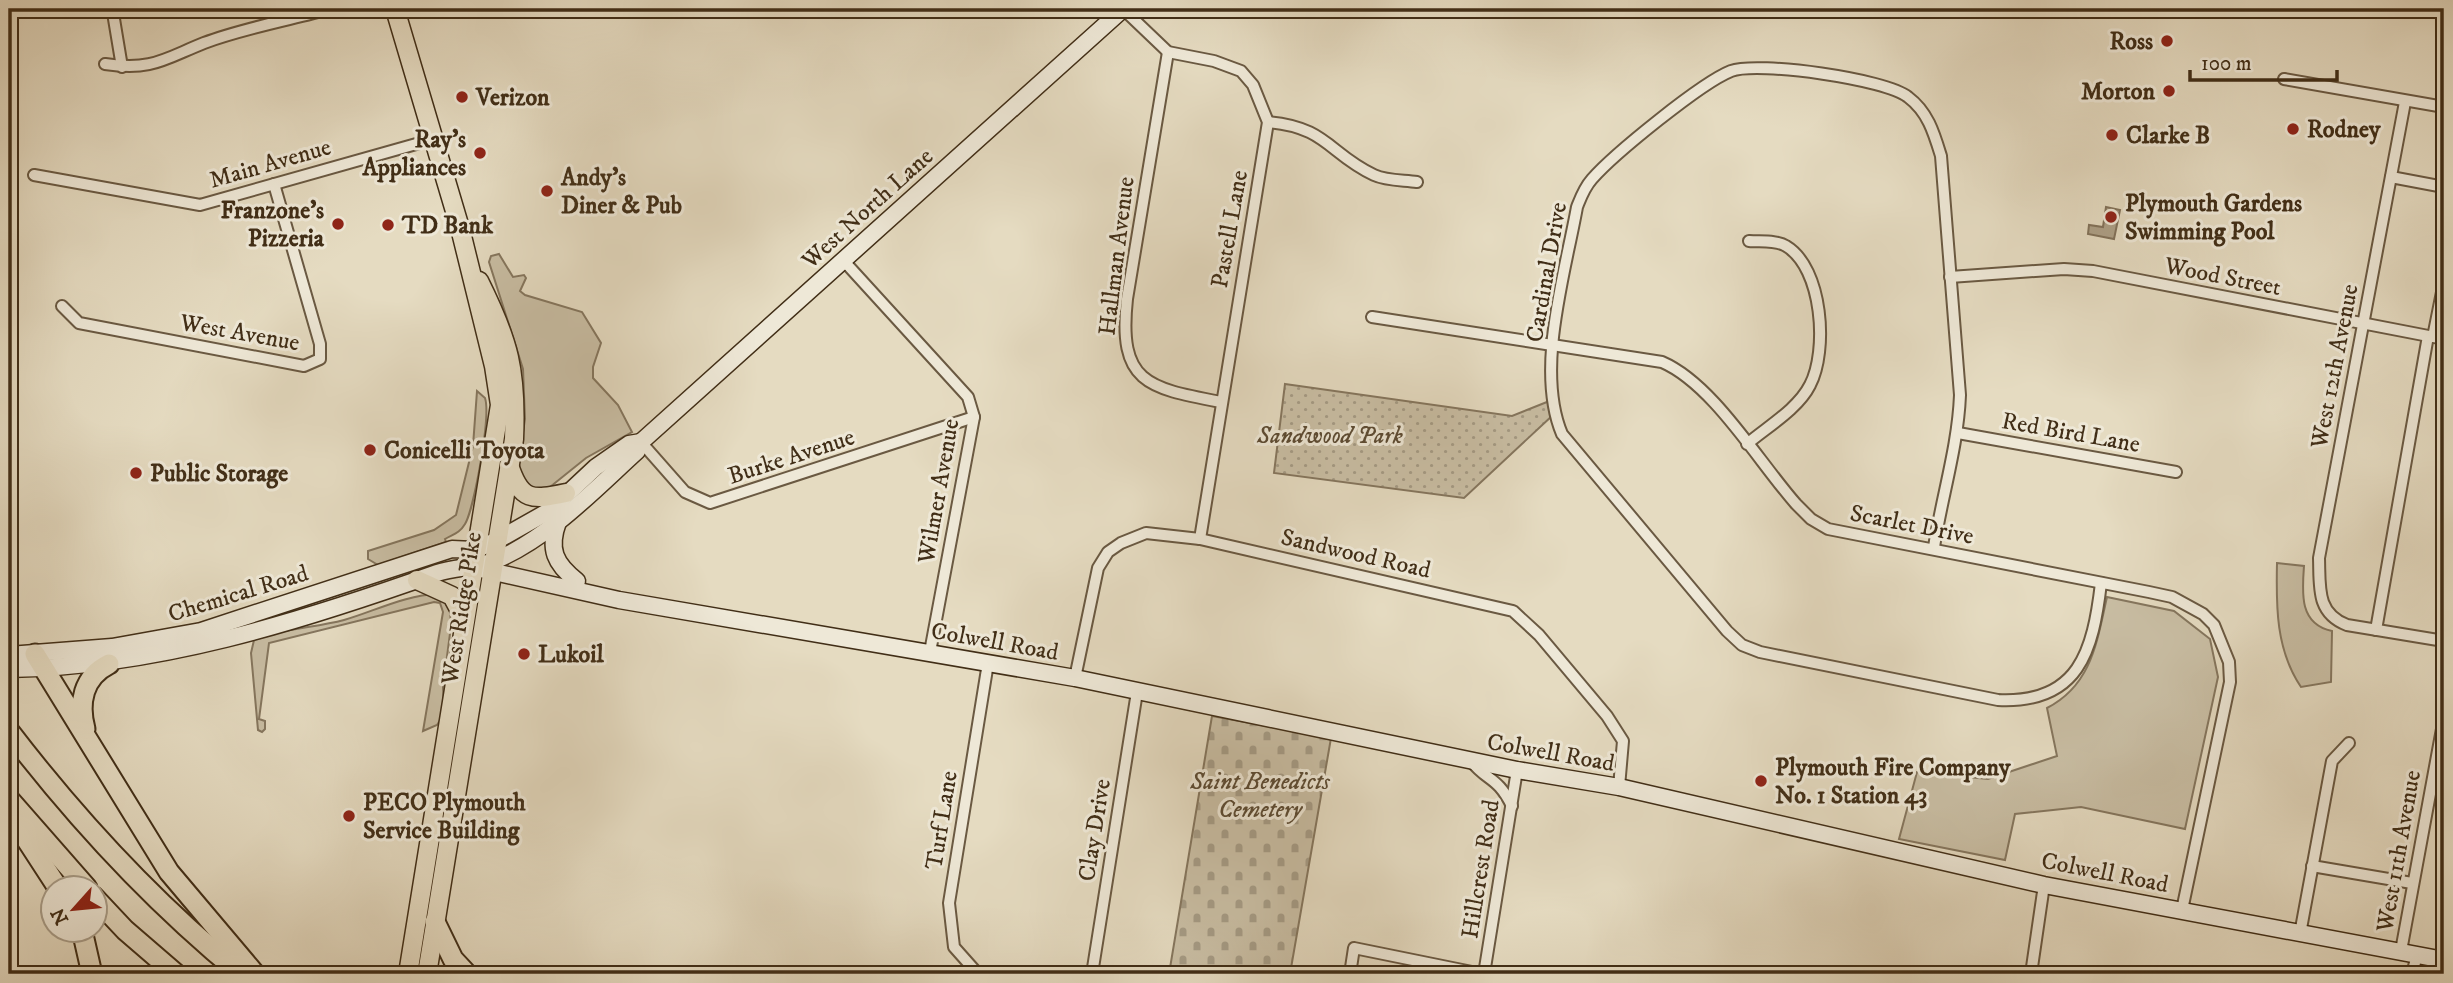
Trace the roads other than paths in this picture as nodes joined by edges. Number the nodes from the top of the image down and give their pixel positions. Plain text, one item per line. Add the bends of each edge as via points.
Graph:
1 (330, 9) edge
2 (395, 9) edge
3 (1123, 9) edge
4 (113, 13) dead end
5 (1168, 52) junction
6 (105, 64) dead end
7 (122, 67) junction
8 (2284, 79) dead end
9 (2405, 102) junction
10 (2444, 107) edge
11 (1268, 122) junction
12 (434, 139) junction
13 (34, 175) dead end
14 (2391, 177) junction
15 (1418, 182) dead end
16 (274, 184) junction
17 (2444, 187) edge
18 (1749, 241) dead end
19 (467, 256) junction
20 (843, 260) junction
21 (1950, 277) junction
22 (2444, 282) edge
23 (62, 306) dead end
24 (1372, 317) dead end
25 (2363, 326) junction
26 (2435, 337) edge
27 (1553, 346) junction
28 (1221, 402) junction
29 (974, 417) junction
30 (1958, 433) junction
31 (641, 442) junction
32 (1747, 444) junction
33 (509, 465) junction
34 (2176, 472) dead end
35 (566, 493) junction
36 (558, 522) junction
37 (1200, 539) junction
38 (496, 541) junction
39 (1934, 547) junction
40 (473, 558) junction
41 (492, 567) junction
42 (417, 580) junction
43 (578, 581) junction
44 (2101, 583) junction
45 (646, 603) junction
46 (465, 620) junction
47 (2376, 630) junction
48 (2444, 641) edge
49 (930, 652) junction
50 (9, 654) edge
51 (40, 662) junction
52 (988, 663) junction
53 (109, 664) junction
54 (9, 669) edge
55 (1075, 678) junction
56 (1137, 692) junction
57 (2444, 718) edge
58 (9, 731) edge
59 (88, 740) junction
60 (2349, 743) dead end
61 (1471, 761) junction
62 (1517, 770) junction
63 (1619, 786) junction
64 (9, 799) edge
65 (1512, 806) junction
66 (9, 813) edge
67 (2312, 866) junction
68 (49, 874) edge
69 (75, 874) edge
70 (2412, 883) junction
71 (2044, 885) junction
72 (2182, 910) junction
73 (108, 912) edge
74 (435, 922) junction
75 (2300, 934) junction
76 (85, 944) edge
77 (2409, 953) junction
78 (2444, 960) edge
79 (92, 974) edge
80 (176, 974) edge
81 (241, 974) edge
82 (255, 974) edge
83 (408, 974) edge
84 (427, 974) edge
85 (467, 974) edge
86 (978, 974) edge
87 (1092, 974) edge
88 (1350, 974) edge
89 (1483, 974) edge
90 (2031, 974) edge
91 (2412, 974) edge

1 - 7 street via 205,43 170,60
2 - 12 main road, West Ridge Pike
3 - 5 street
3 - 20 street, West North Lane
4 - 7 street
5 - 11 street via 1241,71 1253,85
5 - 28 street, Hallman Avenue via 1127,299 1126,353 1152,384 1171,393
6 - 7 street
8 - 9 street
9 - 10 street
9 - 14 street, West 12th Avenue
11 - 15 street via 1319,135 1355,165 1378,177
11 - 28 street, Pastell Lane
12 - 16 street, Main Avenue
12 - 19 main road, West Ridge Pike
13 - 16 street, Main Avenue via 200,205
14 - 17 street
14 - 25 street, West 12th Avenue
16 - 23 street, West Avenue via 320,344 316,363 304,366 79,323
18 - 32 street via 1784,244 1799,256 1815,291 1821,352 1810,387
19 - 33 main road, West Ridge Pike via 502,327 514,369 516,400
19 - 40 main road, West Ridge Pike via 495,366 500,405
20 - 29 street, Wilmer Avenue via 968,397
20 - 31 street, West North Lane
21 - 25 street, Wood Street via 2093,271
21 - 27 street, Cardinal Drive via 1941,156 1922,110 1886,84 1751,67 1730,71 1683,103 1583,190
21 - 30 street, Cardinal Drive via 1960,395
22 - 26 street
24 - 27 street, Scarlet Drive
25 - 26 street, Wood Street
25 - 47 street, West 12th Avenue via 2319,558 2324,609 2334,620
26 - 47 street
27 - 32 street, Scarlet Drive via 1661,362 1681,370
27 - 44 street, Cardinal Drive via 1554,414 1562,434 1742,645 1998,700 2023,701 2060,687 2077,669 2096,626
28 - 37 street, Pastell Lane
29 - 31 street, Burke Avenue via 710,503 685,492
29 - 49 street, Wilmer Avenue
30 - 34 street, Red Bird Lane
30 - 39 street, Cardinal Drive
31 - 35 street, West North Lane via 629,444
31 - 36 street, West North Lane via 637,452
32 - 39 street, Scarlet Drive via 1796,504 1828,529
33 - 35 main road via 518,487 530,497
33 - 38 main road, West Ridge Pike
35 - 38 street, West North Lane via 549,511
36 - 41 street, West North Lane
36 - 43 street via 553,552 562,568
37 - 55 street, Sandwood Road via 1146,533 1108,552 1098,568
37 - 63 street, Sandwood Road via 1513,611 1539,635 1623,741
38 - 40 street, West North Lane
38 - 41 main road, West Ridge Pike
39 - 44 street, Scarlet Drive
40 - 41 street
40 - 42 street, Chemical Road
40 - 46 main road, West Ridge Pike
40 - 51 street, Chemical Road via 452,549 201,631
41 - 43 street, Colwell Road
41 - 45 street, Colwell Road
41 - 74 main road, West Ridge Pike
42 - 46 main road via 452,596
42 - 53 street, Chemical Road via 258,629
43 - 45 street, Colwell Road via 621,591
44 - 72 street, Scarlet Drive via 2172,597 2203,614 2214,625 2229,662 2230,682
45 - 49 street, Colwell Road
46 - 83 main road, West Ridge Pike
47 - 48 street
49 - 52 street, Colwell Road
50 - 51 street, Chemical Road
51 - 53 street, Chemical Road
51 - 54 street, Chemical Road
51 - 59 highway
52 - 55 street, Colwell Road
52 - 86 street, Turf Lane via 949,903 954,947
53 - 59 highway via 87,682 81,716
55 - 56 street, Colwell Road
56 - 61 street, Colwell Road
56 - 87 street, Clay Drive
57 - 70 street, West 11th Avenue
58 - 81 highway via 102,846 175,918
59 - 82 highway via 169,872
60 - 67 street via 2332,761
61 - 62 street, Colwell Road
61 - 65 street via 1501,785
62 - 63 street, Colwell Road
62 - 65 street, Hillcrest Road
63 - 71 street, Colwell Road
64 - 69 highway
65 - 89 street, Hillcrest Road
66 - 68 highway
67 - 70 street
67 - 75 street
70 - 77 street, West 11th Avenue
71 - 72 street, Colwell Road
71 - 90 street
72 - 75 street, Colwell Road
73 - 80 highway
74 - 84 main road, West Ridge Pike
74 - 85 highway via 453,958
75 - 77 street, Colwell Road
76 - 79 highway
77 - 78 street, Colwell Road
77 - 91 street, West 11th Avenue
88 - 89 street via 1354,948

